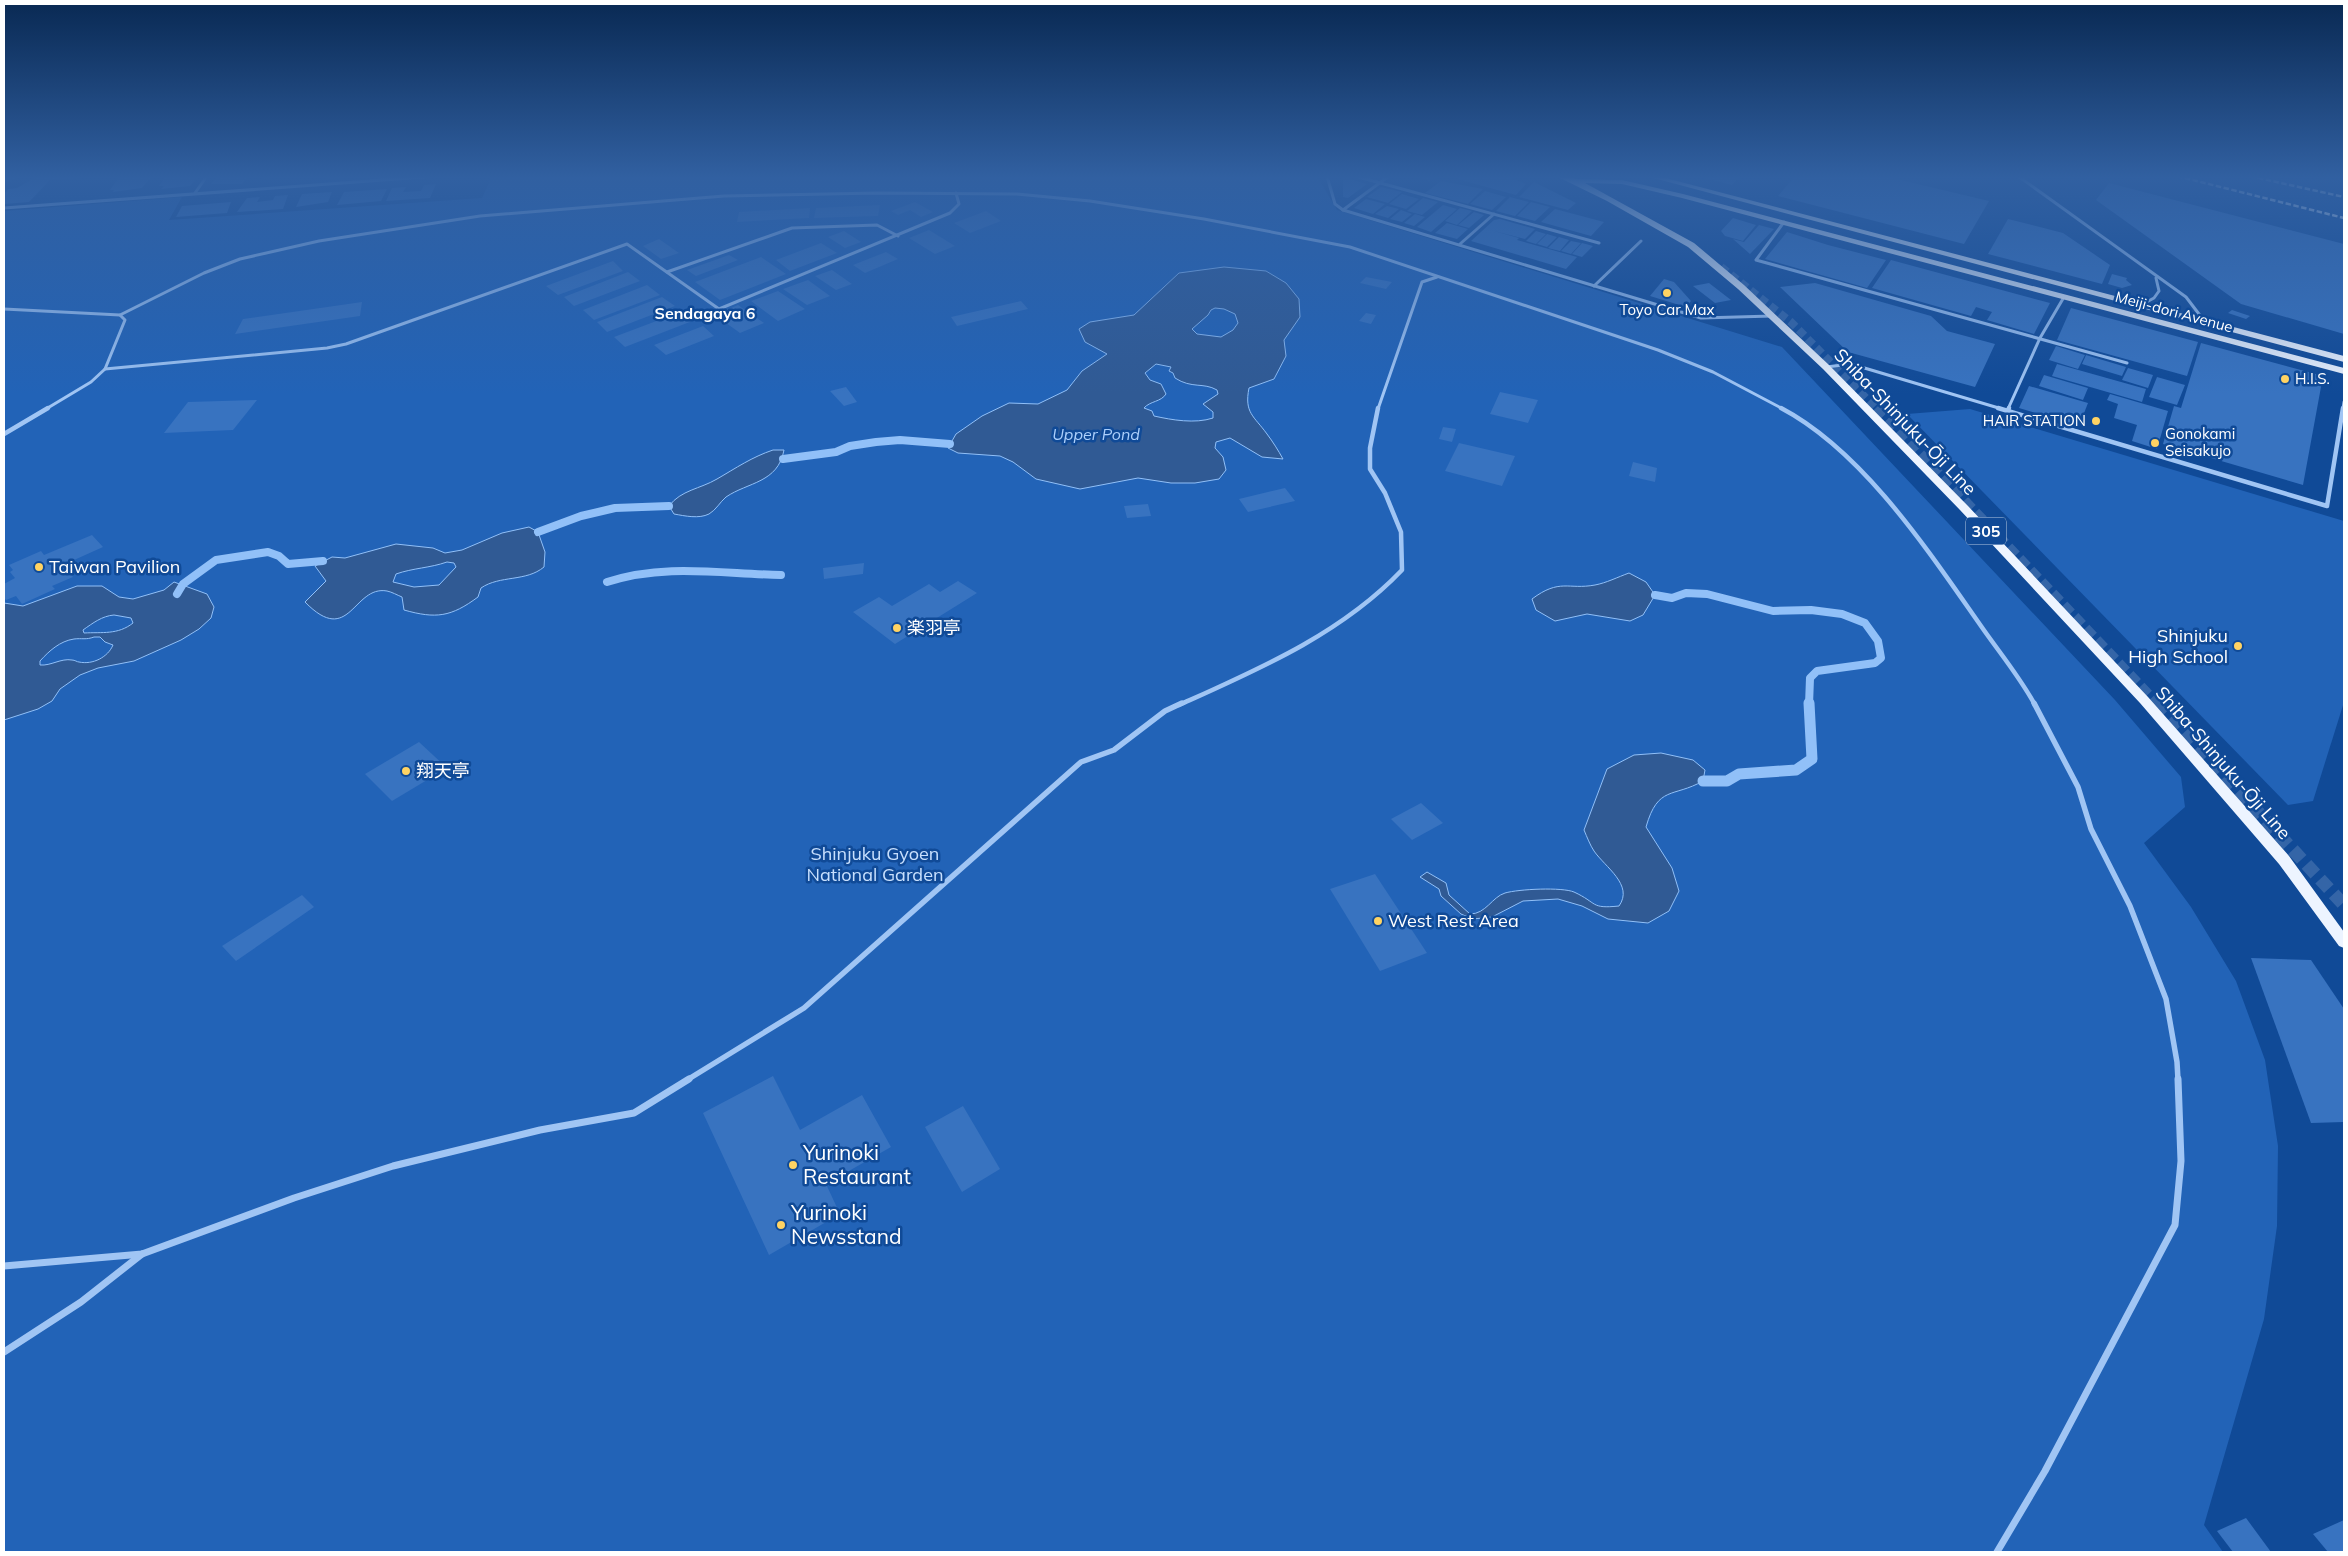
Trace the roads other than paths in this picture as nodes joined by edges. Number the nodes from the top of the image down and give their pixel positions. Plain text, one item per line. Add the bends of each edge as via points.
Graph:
1 (285, 249) edge
2 (613, 249) edge
3 (633, 249) edge
4 (733, 249) edge
5 (867, 249) edge
6 (1355, 249) edge
7 (1475, 249) edge
8 (1632, 249) edge
9 (1693, 249) edge
10 (1764, 249) edge
11 (1883, 249) edge
12 (1926, 249) edge
13 (2116, 249) edge
14 (667, 272) junction
15 (1438, 276) junction
16 (2156, 278) junction
17 (1594, 286) junction
18 (2064, 297) junction
19 (2140, 305) junction
20 (4, 309) edge
21 (120, 315) junction
22 (1773, 316) junction
23 (2205, 322) junction
24 (2040, 338) junction
25 (2344, 359) edge
26 (2127, 363) dead end
27 (1826, 367) junction
28 (105, 369) junction
29 (2344, 371) edge
30 (2344, 402) edge
31 (2008, 410) junction
32 (4, 434) edge
33 (2344, 942) edge
34 (142, 1254) junction
35 (4, 1266) edge
36 (4, 1352) edge
37 (1998, 1552) edge

1 - 21 street via 240,259 204,273
2 - 28 street via 346,344
3 - 14 street
4 - 14 street
5 - 14 street via 719,309
6 - 15 street
7 - 17 street
8 - 17 street
9 - 22 main road, Shiba-Shinjuku-Ōji Line / 305
10 - 24 street via 1756,260
11 - 18 main road, Meiji-dori Avenue / 305
12 - 19 main road, Meiji-dori Avenue
13 - 16 street
15 - 34 street via 1422,282 1378,407 1370,448 1370,469 1385,492 1401,532 1402,570 1362,607 1306,645 1165,711 1114,750 1081,762 804,1008 634,1113 540,1130 393,1166 294,1198
15 - 37 street via 1658,350 1713,372 1798,417 1850,460 1883,495 1951,583 2031,698 2078,786 2091,829 2130,906 2166,999 2177,1062 2181,1162 2175,1226 2045,1472
16 - 19 street via 2159,291 2154,298
16 - 23 street via 2186,297
17 - 22 street via 1700,318
18 - 24 street
18 - 29 main road, Meiji-dori Avenue / 305
19 - 23 main road, Meiji-dori Avenue
20 - 21 street
21 - 28 street via 125,320
22 - 27 main road, Shiba-Shinjuku-Ōji Line / 305
23 - 25 main road, Meiji-dori Avenue
24 - 26 street
24 - 31 street
27 - 31 street via 1852,364
27 - 33 main road, Shiba-Shinjuku-Ōji Line / 305 via 2144,700 2284,860
28 - 32 street via 91,382
30 - 31 street via 2327,506
34 - 35 street
34 - 36 street via 81,1302

